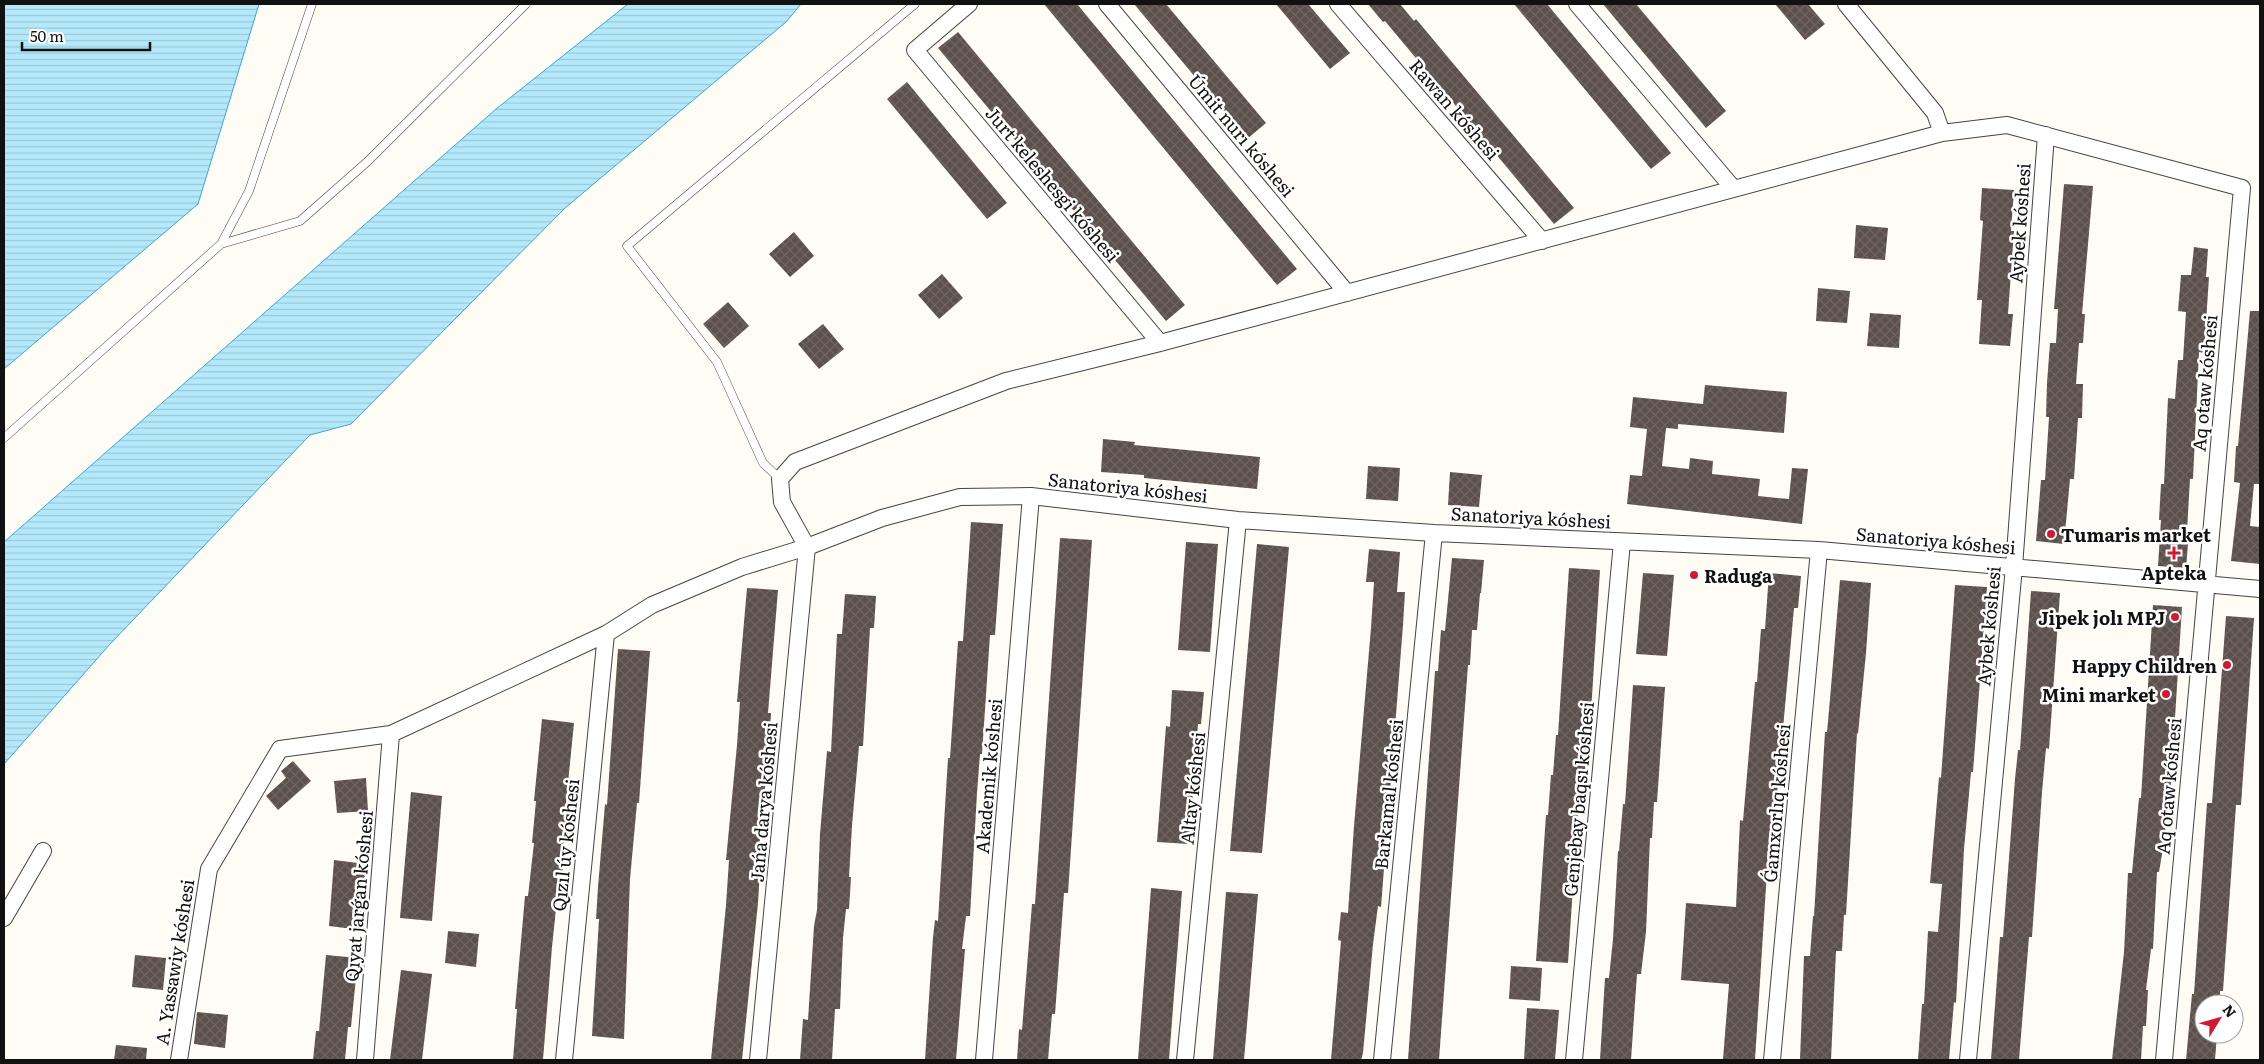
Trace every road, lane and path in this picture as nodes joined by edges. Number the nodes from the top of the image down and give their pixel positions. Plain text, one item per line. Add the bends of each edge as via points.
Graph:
1 (312, 4) edge
2 (526, 4) edge
3 (915, 4) edge
4 (969, 4) edge
5 (1107, 4) edge
6 (1338, 4) edge
7 (1577, 4) edge
8 (1851, 5) edge
9 (1942, 133) junction
10 (2046, 135) junction
11 (1733, 188) junction
12 (1542, 241) junction
13 (221, 244) junction
14 (1347, 293) junction
15 (1160, 343) junction
16 (4, 438) edge
17 (780, 479) junction
18 (1031, 496) junction
19 (1238, 520) junction
20 (1434, 533) junction
21 (1622, 542) junction
22 (807, 547) junction
23 (1819, 550) junction
24 (2014, 567) junction
25 (2206, 584) junction
26 (2260, 589) edge
27 (606, 634) junction
28 (392, 734) junction
29 (43, 851) dead end
30 (209, 869) joint
31 (4, 918) edge
32 (179, 1060) edge
33 (365, 1060) edge
34 (564, 1060) edge
35 (758, 1060) edge
36 (984, 1060) edge
37 (1185, 1060) edge
38 (1382, 1060) edge
39 (1574, 1060) edge
40 (1772, 1060) edge
41 (1968, 1060) edge
42 (2164, 1060) edge

1 - 13 lane via 249,191
2 - 13 lane via 367,162 300,221
3 - 17 lane via 627,246 717,362 763,463
4 - 15 street, Jurt keleshesgi kóshesi via 915,50
5 - 14 street, Úmit nurı kóshesi
6 - 12 street, Rawan kóshesi
7 - 11 street
8 - 9 street via 1935,113
9 - 10 street via 2008,125
9 - 11 street
10 - 24 street, Aybek kóshesi
10 - 25 street, Aq otaw kóshesi via 2242,188
11 - 12 street
12 - 14 street
13 - 16 lane
14 - 15 street
15 - 17 street via 1006,381 795,462
17 - 22 street via 782,502
18 - 19 street, Sanatoriya kóshesi
18 - 22 street, Sanatoriya kóshesi via 960,497 882,518
18 - 36 street, Akademik kóshesi
19 - 20 street, Sanatoriya kóshesi
19 - 37 street, Altay kóshesi
20 - 21 street, Sanatoriya kóshesi
20 - 38 street, Barkamal kóshesi
21 - 23 street, Sanatoriya kóshesi
21 - 39 street, Genjebay baqsı kóshesi
22 - 27 street, Sanatoriya kóshesi via 742,567 652,605
22 - 35 street, Jańa darya kóshesi
23 - 24 street, Sanatoriya kóshesi
23 - 40 street, Ǵamxorlıq kóshesi
24 - 25 street, Sanatoriya kóshesi
24 - 41 street, Aybek kóshesi
25 - 26 street, Sanatoriya kóshesi
25 - 42 street, Aq otaw kóshesi
27 - 28 street, Sanatoriya kóshesi
27 - 34 street, Qızıl úy kóshesi
28 - 30 street, Sanatoriya kóshesi via 280,749
28 - 33 street, Qıyat jarǵan kóshesi
29 - 31 street
30 - 32 street, A. Yassawiy kóshesi

